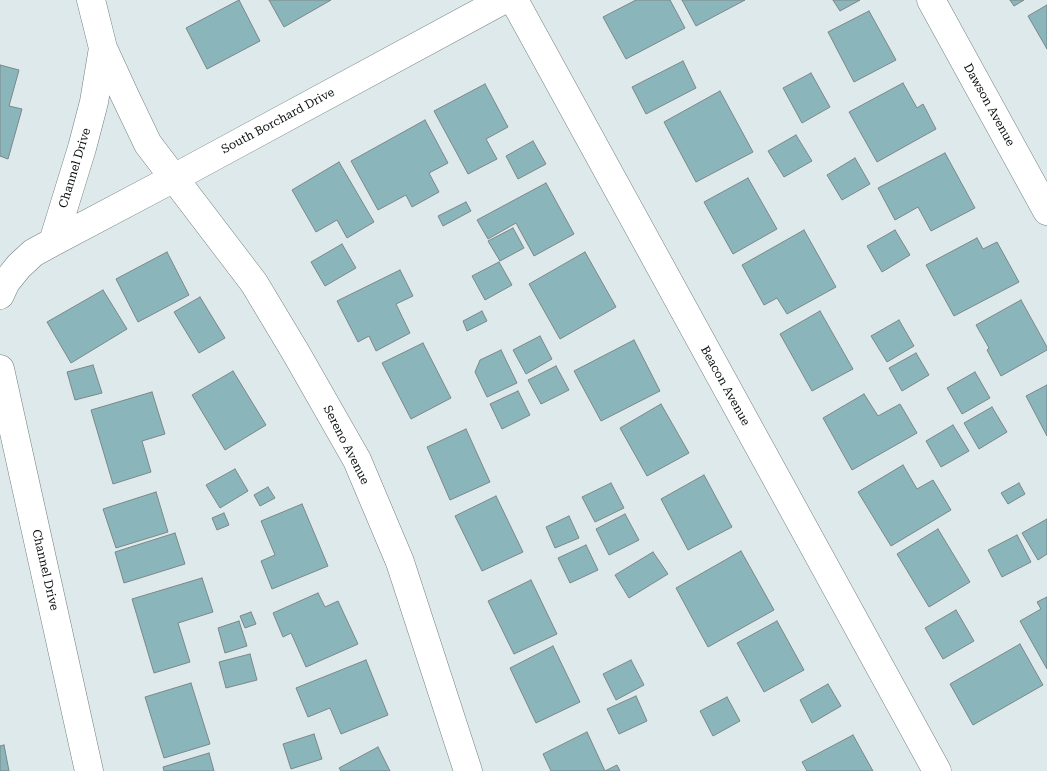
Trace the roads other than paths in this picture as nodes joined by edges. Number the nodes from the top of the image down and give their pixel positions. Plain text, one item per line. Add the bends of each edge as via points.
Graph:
1 (92, 0) edge
2 (503, 0) edge
3 (514, 0) edge
4 (931, 0) edge
5 (104, 48) junction
6 (174, 178) junction
7 (1047, 211) edge
8 (53, 242) junction
9 (0, 295) edge
10 (0, 369) edge
11 (90, 771) edge
12 (468, 771) edge
13 (937, 771) edge

1 - 5 street, Channel Drive
2 - 6 street, South Borchard Drive
3 - 13 street, Beacon Avenue
4 - 7 street, Dawson Avenue
5 - 6 street, Channel Drive via 148,144
5 - 8 street, Channel Drive via 82,148
6 - 8 street, South Borchard Drive
6 - 12 street, Sereno Avenue via 254,283 357,460 400,562
8 - 9 street via 33,253 19,266
10 - 11 street, Channel Drive

